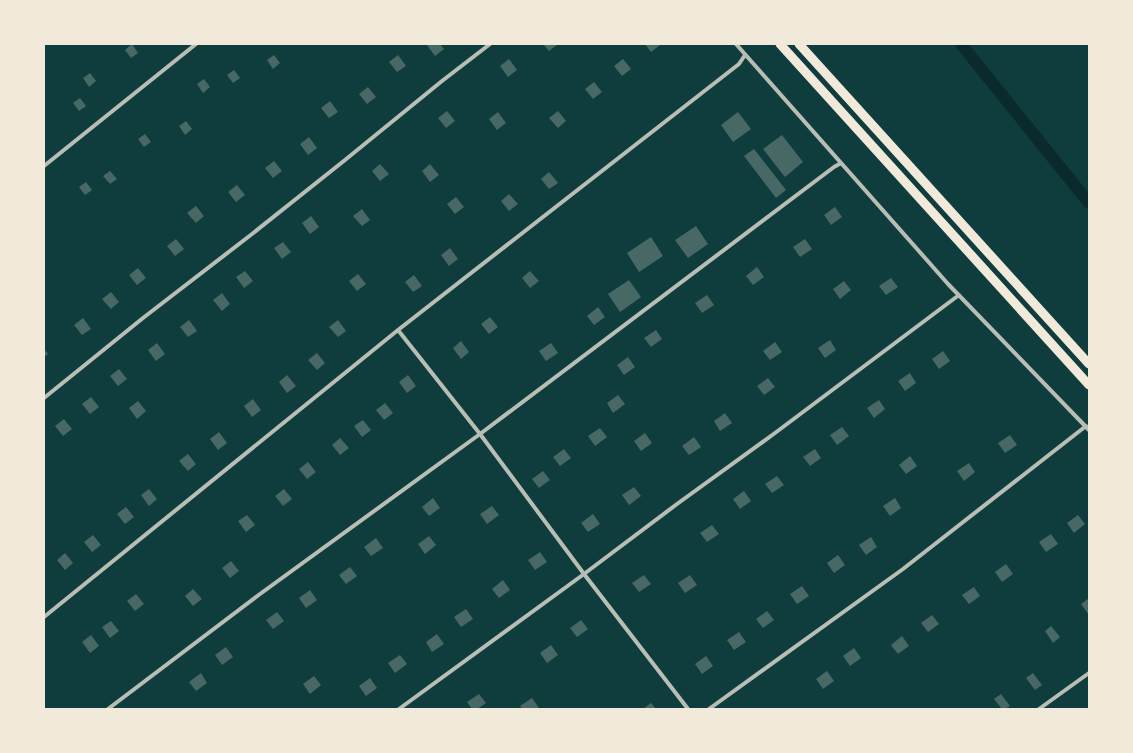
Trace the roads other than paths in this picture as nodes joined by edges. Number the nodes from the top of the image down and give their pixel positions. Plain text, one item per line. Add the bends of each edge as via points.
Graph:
1 (196, 44) edge
2 (490, 44) edge
3 (736, 44) edge
4 (780, 44) edge
5 (799, 44) edge
6 (745, 55) junction
7 (841, 163) junction
8 (44, 166) edge
9 (959, 295) junction
10 (398, 330) junction
11 (1089, 364) edge
12 (1089, 385) edge
13 (44, 398) edge
14 (1088, 428) edge
15 (480, 434) junction
16 (584, 574) junction
17 (44, 617) edge
18 (1089, 673) edge
19 (108, 709) edge
20 (398, 709) edge
21 (688, 709) edge
22 (709, 709) edge
23 (1038, 709) edge

1 - 8 street
2 - 13 street
3 - 6 street
4 - 12 highway
5 - 11 highway
6 - 7 street
6 - 10 street via 739,64
7 - 9 street
7 - 15 street via 631,318
9 - 14 street
9 - 16 street
10 - 15 street
10 - 17 street
14 - 22 street via 903,569
15 - 16 street
15 - 19 street via 260,594
16 - 20 street
16 - 21 street
18 - 23 street

